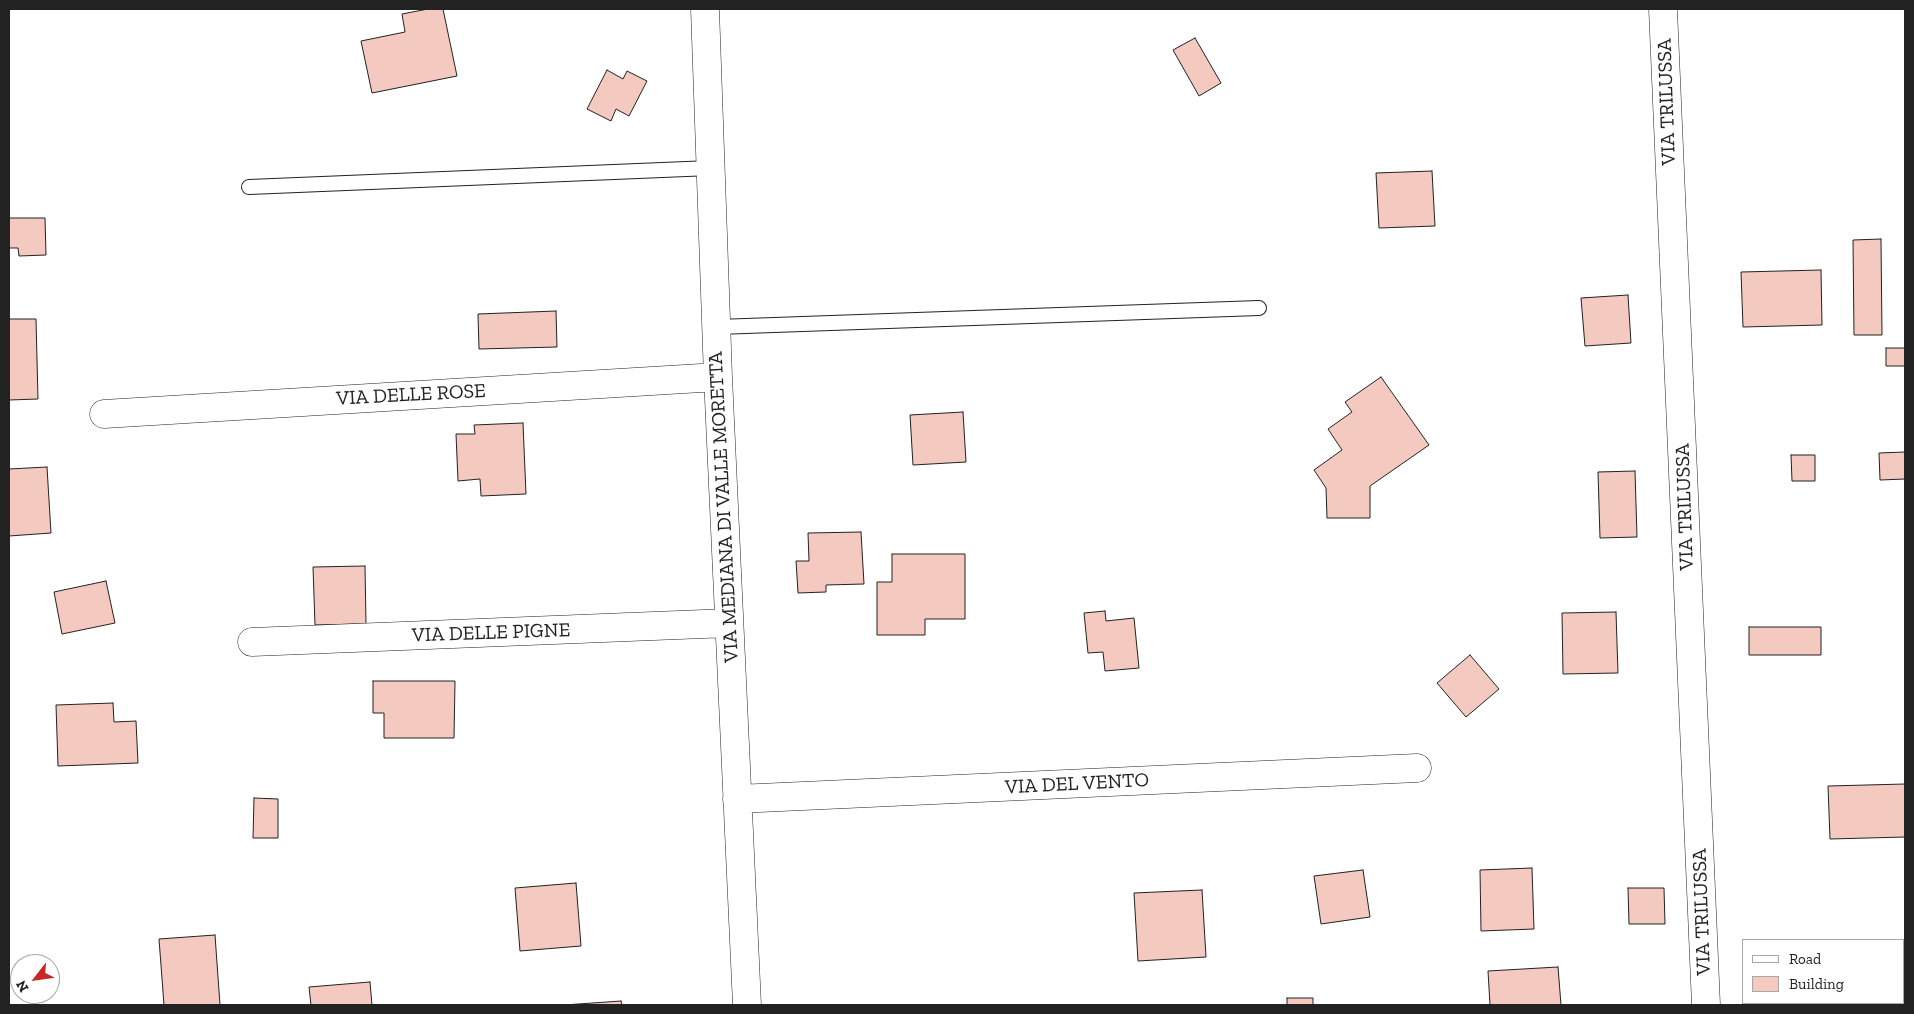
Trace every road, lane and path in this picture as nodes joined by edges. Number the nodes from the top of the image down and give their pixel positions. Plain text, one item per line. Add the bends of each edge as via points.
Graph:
1 (705, 9) edge
2 (1663, 9) edge
3 (711, 168) junction
4 (250, 187) dead end
5 (1259, 308) dead end
6 (717, 327) junction
7 (718, 377) junction
8 (104, 414) dead end
9 (729, 623) junction
10 (252, 642) dead end
11 (1417, 768) dead end
12 (737, 799) junction
13 (747, 1005) edge
14 (1706, 1005) edge

1 - 3 street, VIA MEDIANA DI VALLE MORETTA
2 - 14 street, VIA TRILUSSA
3 - 4 lane
3 - 6 street, VIA MEDIANA DI VALLE MORETTA
5 - 6 lane
6 - 7 street, VIA MEDIANA DI VALLE MORETTA
7 - 8 street, VIA DELLE ROSE
7 - 9 street, VIA MEDIANA DI VALLE MORETTA
9 - 10 street, VIA DELLE PIGNE
9 - 12 street, VIA MEDIANA DI VALLE MORETTA
11 - 12 street, VIA DEL VENTO
12 - 13 street, VIA MEDIANA DI VALLE MORETTA

